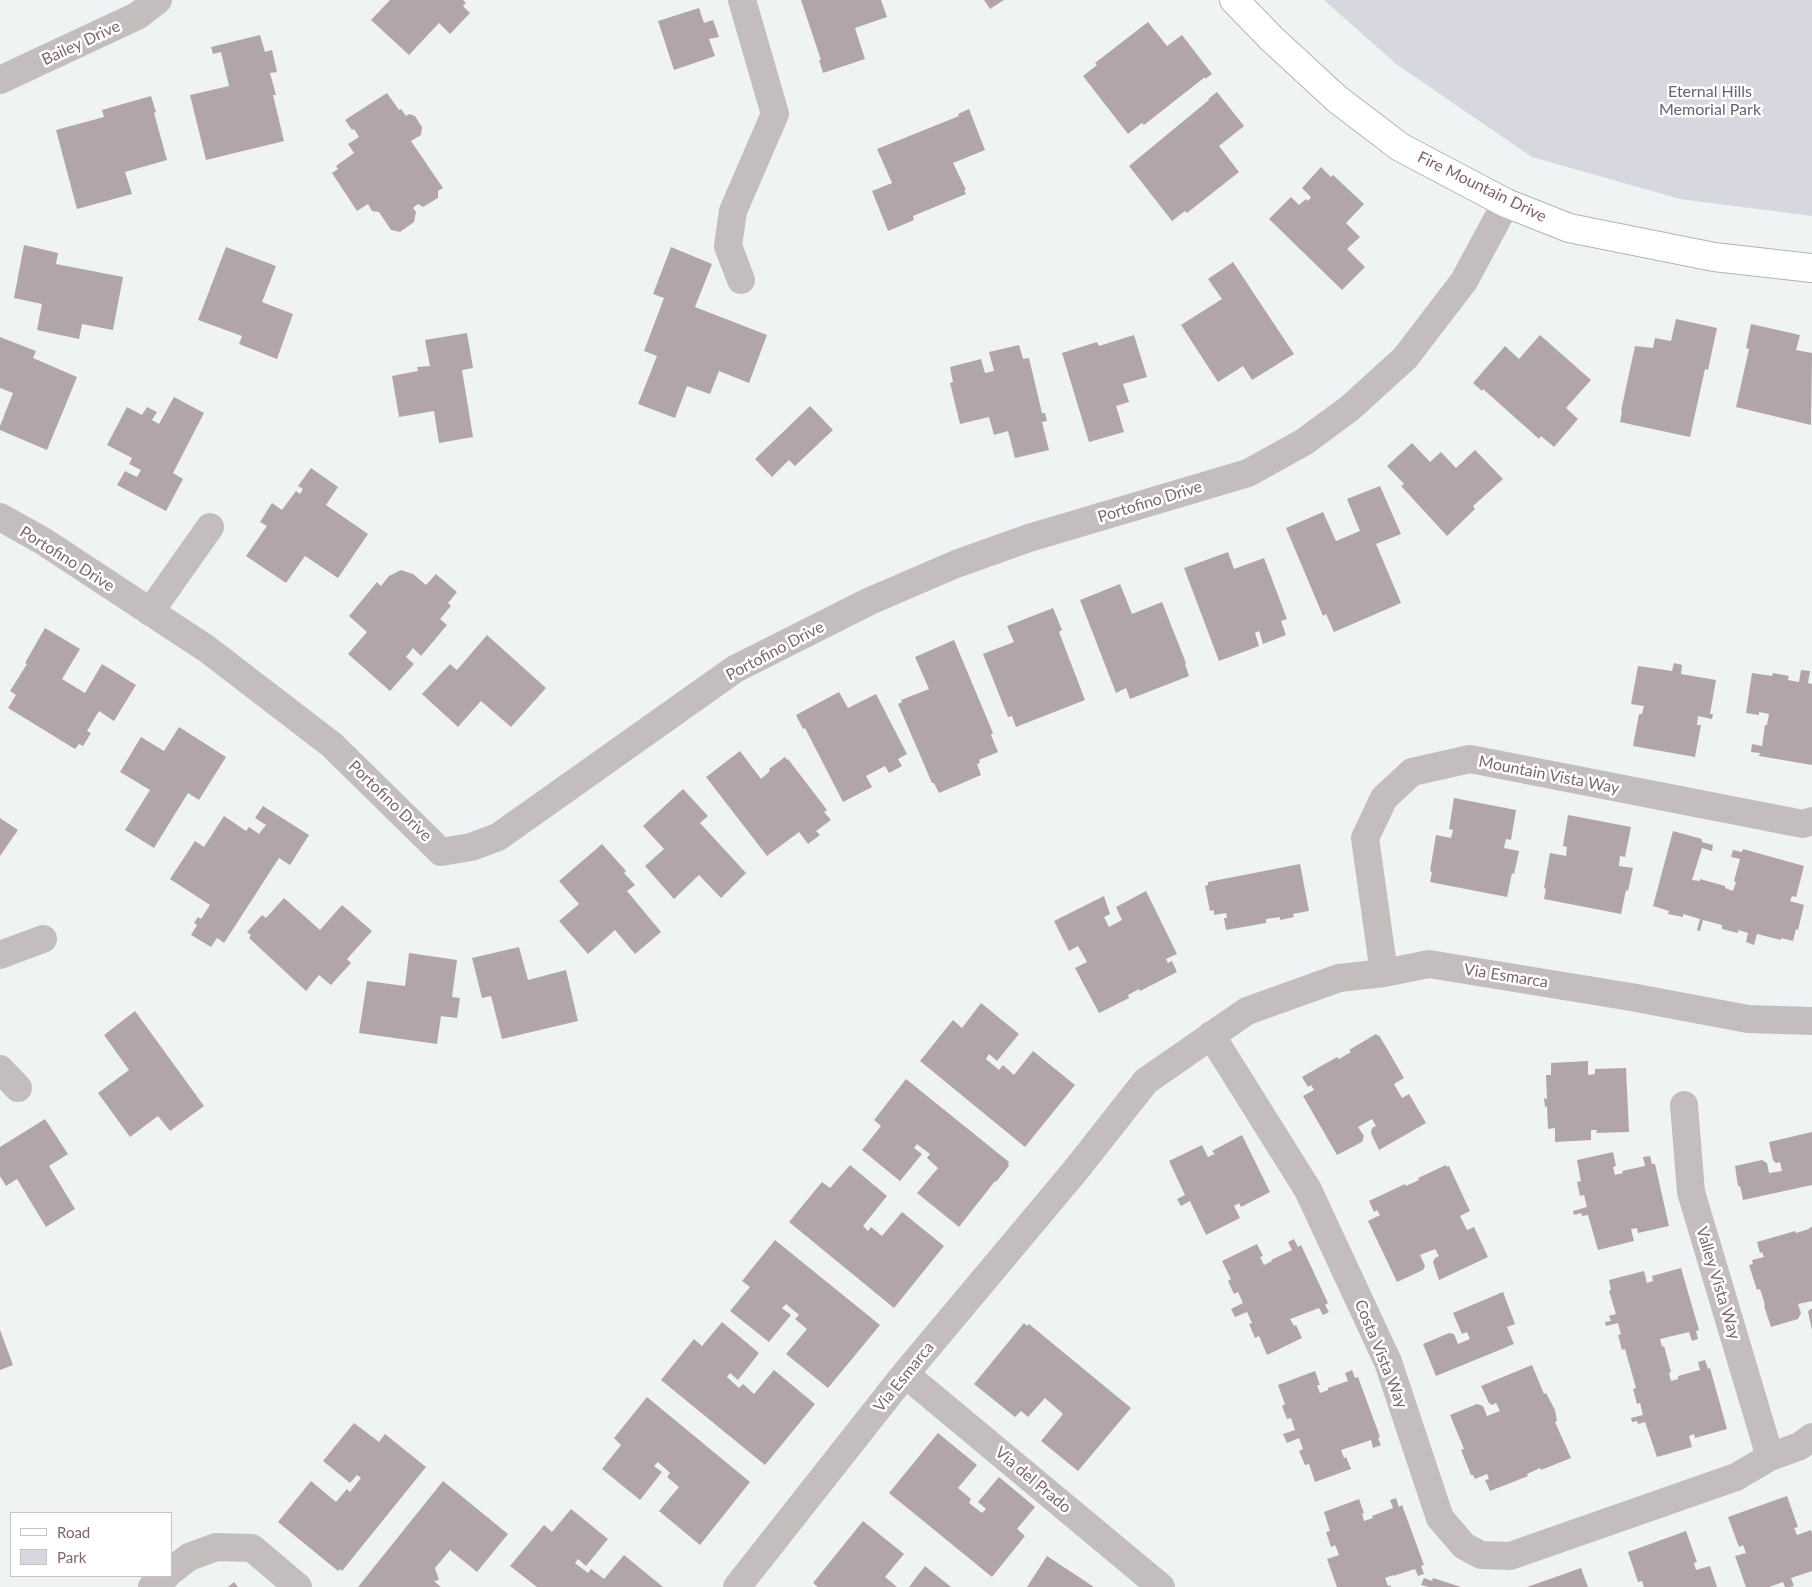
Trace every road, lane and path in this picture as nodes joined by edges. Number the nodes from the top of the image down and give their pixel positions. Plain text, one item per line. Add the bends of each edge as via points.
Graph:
1 (158, 0) edge
2 (742, 0) edge
3 (1234, 0) edge
4 (0, 80) edge
5 (1506, 203) junction
6 (1812, 268) edge
7 (741, 280) dead end
8 (0, 518) edge
9 (210, 527) dead end
10 (150, 612) junction
11 (1812, 821) edge
12 (44, 939) dead end
13 (0, 955) edge
14 (1384, 973) junction
15 (1812, 1021) edge
16 (1212, 1035) junction
17 (1684, 1105) dead end
18 (905, 1374) junction
19 (1812, 1437) edge
20 (1770, 1457) junction
21 (172, 1570) edge
22 (165, 1577) edge
23 (1153, 1585) edge
24 (152, 1587) edge
25 (298, 1587) edge
26 (737, 1587) edge

1 - 4 street, Bailey Drive via 137,16
2 - 7 street via 774,114 733,211 728,246
3 - 5 main road, Fire Mountain Drive via 1337,99 1400,147
5 - 6 main road, Fire Mountain Drive via 1569,228 1714,257
5 - 10 street, Portofino Drive via 1464,281 1406,358 1350,408 1304,442 1248,473 1029,538 956,564 870,601 736,670 498,837 471,847 441,852 332,745 207,649
8 - 10 street, Portofino Drive via 43,541
9 - 10 street
11 - 14 street, Mountain Vista Way via 1803,824 1470,759 1412,772 1384,798 1365,838
12 - 13 street
14 - 15 street, Via Esmarca via 1429,964 1748,1019
14 - 16 street, Via Esmarca via 1339,978 1266,1004 1247,1011
16 - 18 street, Via Esmarca via 1146,1081
16 - 20 street, Costa Vista Way via 1308,1190 1388,1362 1440,1518 1464,1546 1481,1555 1510,1556 1736,1477
17 - 20 street, Valley Vista Way via 1691,1192
18 - 23 street, Via del Prado
18 - 26 street, Via Esmarca
19 - 20 street, Costa Vista Way via 1800,1446
21 - 25 street via 189,1557 216,1547 252,1548
22 - 24 street

